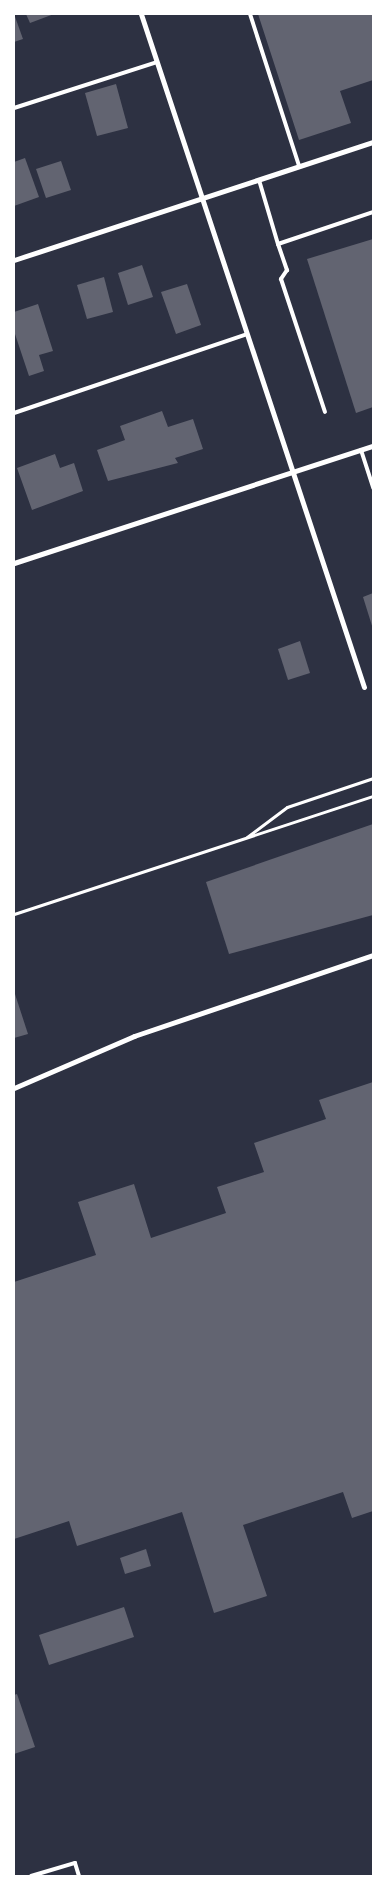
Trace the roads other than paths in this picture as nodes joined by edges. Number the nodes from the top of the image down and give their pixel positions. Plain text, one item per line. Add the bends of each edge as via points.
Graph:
1 (141, 14) edge
2 (250, 14) edge
3 (157, 62) junction
4 (14, 108) edge
5 (373, 142) edge
6 (299, 166) junction
7 (259, 180) junction
8 (202, 198) junction
9 (373, 212) edge
10 (278, 244) junction
11 (14, 260) edge
12 (247, 334) junction
13 (325, 412) dead end
14 (14, 413) edge
15 (373, 446) edge
16 (361, 450) junction
17 (293, 472) junction
18 (373, 488) edge
19 (14, 563) edge
20 (364, 687) dead end
21 (373, 955) edge
22 (14, 1088) edge
23 (31, 1876) edge
24 (79, 1876) edge

1 - 3 street
2 - 6 lane
3 - 4 lane
3 - 8 street
5 - 6 street
6 - 7 street
7 - 8 street
7 - 10 lane
8 - 11 street
8 - 12 street
9 - 10 lane
10 - 13 lane via 287,270 281,280
12 - 14 lane
12 - 17 street
15 - 16 street
16 - 17 street
16 - 18 lane
17 - 19 street
17 - 20 street
21 - 22 street via 134,1036
23 - 24 lane via 75,1863

